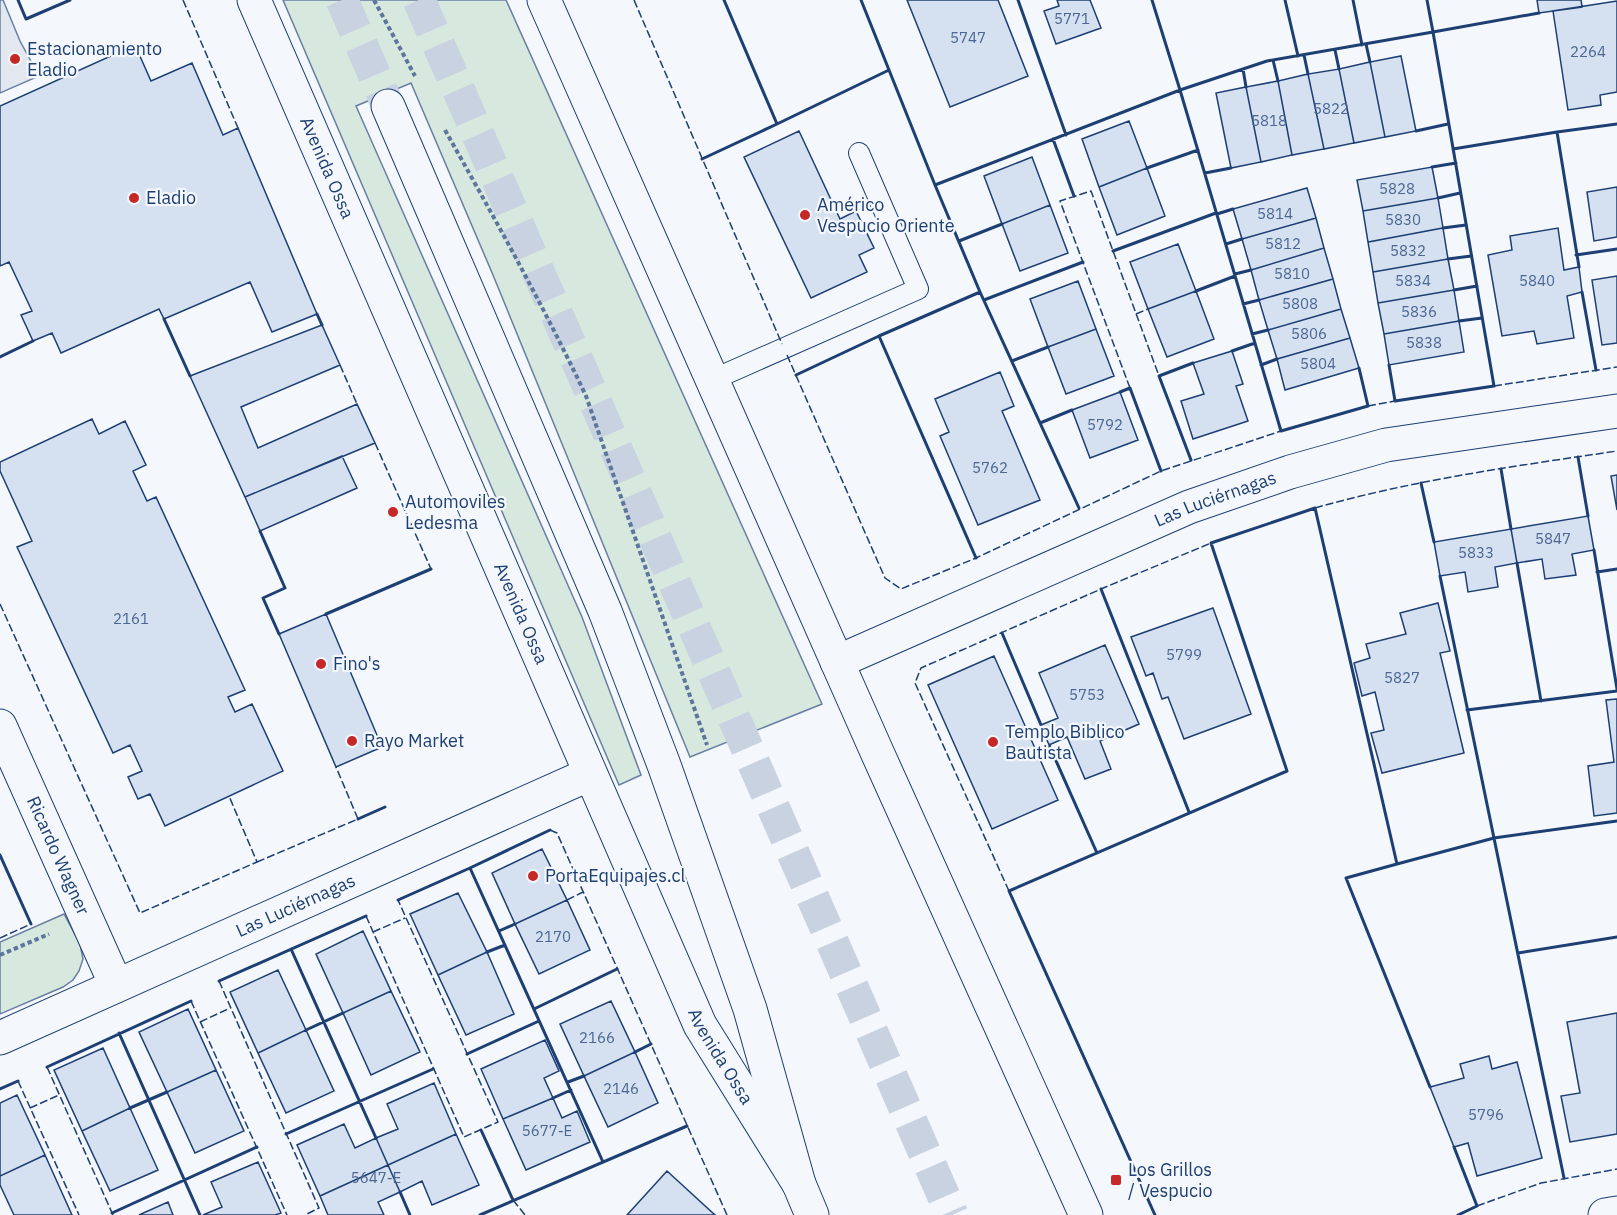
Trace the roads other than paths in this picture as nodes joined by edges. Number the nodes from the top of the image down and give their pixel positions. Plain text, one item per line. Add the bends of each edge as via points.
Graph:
1 (254, 0) edge
2 (544, 0) edge
3 (388, 106) tunnel mouth
4 (859, 153) dead end
5 (712, 380) junction
6 (1617, 411) edge
7 (837, 662) junction
8 (0, 726) edge
9 (590, 774) junction
10 (116, 985) junction
11 (0, 1038) edge
12 (799, 1184) junction
13 (1617, 1213) edge
14 (813, 1215) edge
15 (1086, 1215) edge
16 (1605, 1215) edge

1 - 9 main road, Avenida Ossa
2 - 5 main road
3 - 12 main road via 605,611 647,721 750,1010
4 - 5 lane via 918,290
5 - 7 main road
6 - 7 main road, Las Luciérnagas via 1386,445 1290,472 1189,507
7 - 15 main road
8 - 10 main road, Ricardo Wagner
9 - 10 main road, Las Luciérnagas
9 - 12 main road, Avenida Ossa via 700,1025
10 - 11 main road, Las Luciérnagas
12 - 14 main road, Avenida Ossa
13 - 16 main road

